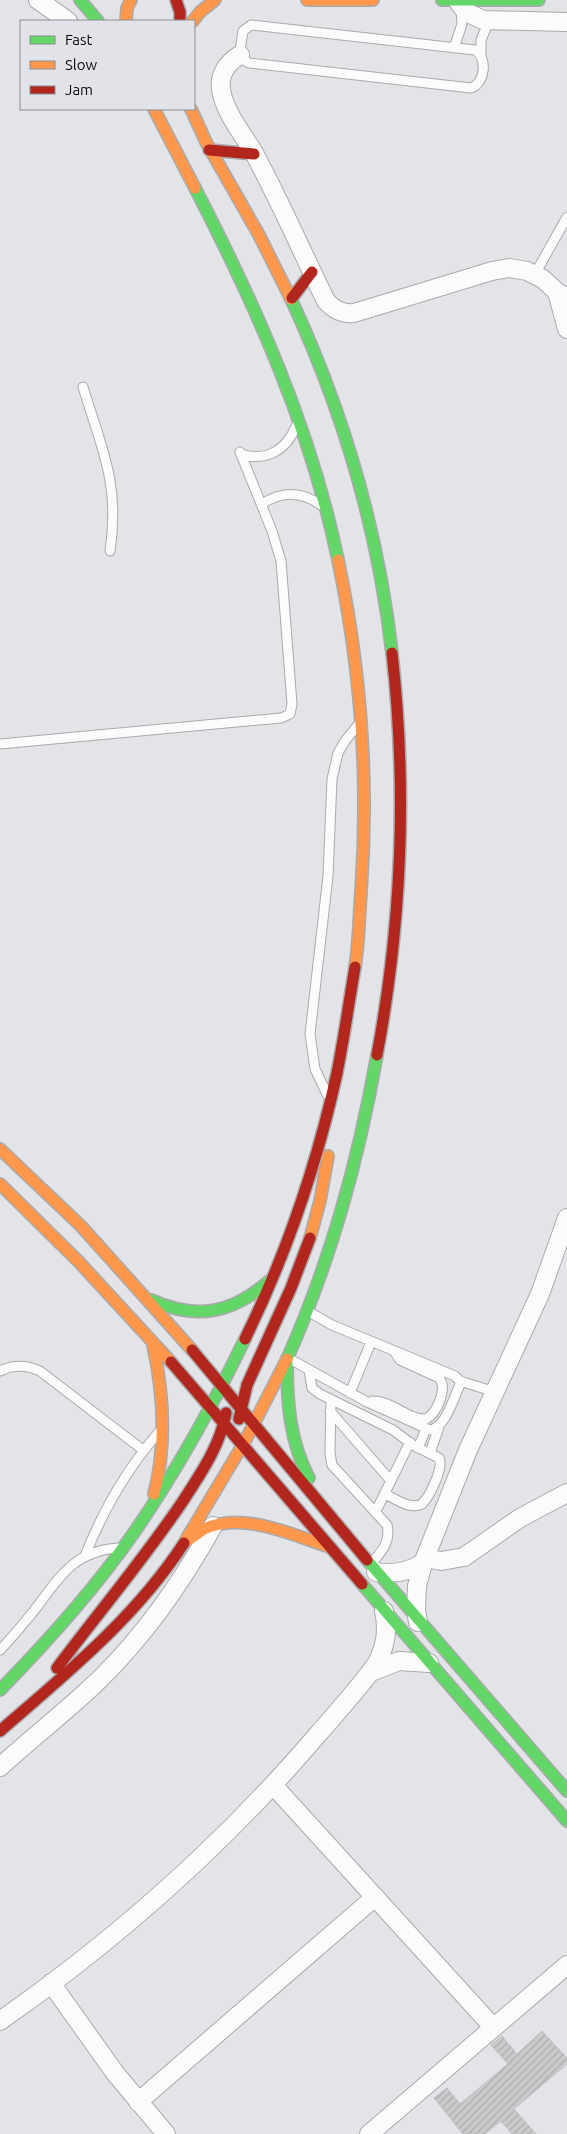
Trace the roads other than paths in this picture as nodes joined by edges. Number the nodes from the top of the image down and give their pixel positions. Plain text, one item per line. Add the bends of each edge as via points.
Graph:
1 (38, 0) edge
2 (80, 0) edge
3 (132, 0) edge
4 (176, 0) edge
5 (215, 0) edge
6 (307, 0) edge
7 (373, 0) edge
8 (442, 0) edge
9 (539, 0) edge
10 (459, 4) edge
11 (67, 20) edge
12 (97, 20) edge
13 (126, 20) edge
14 (180, 20) edge
15 (194, 20) edge
16 (489, 21) junction
17 (567, 22) edge
18 (454, 48) junction
19 (481, 54) junction
20 (240, 55) junction
21 (191, 110) edge
22 (155, 112) edge
23 (209, 150) junction
24 (254, 154) junction
25 (567, 217) edge
26 (312, 272) junction
27 (535, 274) junction
28 (562, 295) edge
29 (292, 298) junction
30 (567, 329) edge
31 (83, 387) dead end
32 (299, 419) junction
33 (262, 504) junction
34 (327, 510) junction
35 (110, 551) dead end
36 (362, 721) junction
37 (0, 744) edge
38 (331, 1100) junction
39 (0, 1148) edge
40 (0, 1184) edge
41 (567, 1218) edge
42 (276, 1272) junction
43 (146, 1298) junction
44 (307, 1312) junction
45 (152, 1340) junction
46 (372, 1342) junction
47 (394, 1350) junction
48 (287, 1358) junction
49 (309, 1370) junction
50 (0, 1372) edge
51 (460, 1381) junction
52 (224, 1386) junction
53 (495, 1392) junction
54 (350, 1393) junction
55 (331, 1399) junction
56 (367, 1402) junction
57 (240, 1407) junction
58 (211, 1409) junction
59 (330, 1411) junction
60 (255, 1424) junction
61 (225, 1425) junction
62 (164, 1426) junction
63 (439, 1427) junction
64 (426, 1429) junction
65 (410, 1442) junction
66 (243, 1447) junction
67 (418, 1448) junction
68 (143, 1450) junction
69 (430, 1453) junction
70 (391, 1481) junction
71 (384, 1494) junction
72 (566, 1494) edge
73 (325, 1511) junction
74 (376, 1511) junction
75 (149, 1512) junction
76 (213, 1525) junction
77 (184, 1542) junction
78 (123, 1548) junction
79 (330, 1548) junction
80 (85, 1556) junction
81 (424, 1560) junction
82 (373, 1568) junction
83 (384, 1611) junction
84 (418, 1622) junction
85 (0, 1650) edge
86 (429, 1663) junction
87 (371, 1672) junction
88 (0, 1690) edge
89 (31, 1704) junction
90 (0, 1731) edge
91 (0, 1767) edge
92 (273, 1785) junction
93 (567, 1791) edge
94 (567, 1821) edge
95 (374, 1897) junction
96 (567, 1965) edge
97 (51, 1983) junction
98 (0, 2021) edge
99 (493, 2028) junction
100 (138, 2102) junction
101 (166, 2134) edge
102 (369, 2134) edge

1 - 11 street
2 - 12 street
3 - 13 street via 127,8
4 - 14 street
5 - 15 street
6 - 7 street
8 - 10 street
9 - 10 street
10 - 16 street via 471,16
10 - 18 lane via 462,24
16 - 17 street
16 - 19 lane via 481,40
18 - 19 lane via 475,50
18 - 20 lane via 251,25 243,31
19 - 20 lane via 481,79 471,88 249,63
20 - 24 street via 224,70 220,85 227,107
21 - 23 street
22 - 32 street via 252,300
23 - 24 street
23 - 29 street
24 - 26 street
25 - 27 lane
26 - 27 street via 330,306 348,313 500,269 518,269
26 - 29 street
27 - 28 street
28 - 30 street
29 - 44 street via 340,416 366,508 392,638 402,761 398,895 380,1043 346,1199
31 - 35 lane via 105,451 112,484
32 - 33 lane via 292,436 281,449 263,456 240,453
32 - 34 street
33 - 34 lane via 277,496 296,494 310,498
33 - 37 lane via 279,550 283,573 290,714 281,718
34 - 36 street via 348,604
36 - 38 street via 366,815 364,896 351,1000
36 - 38 lane via 345,741 334,766 324,925 310,1034 315,1068
38 - 42 street via 303,1197
38 - 57 street via 331,1130 324,1183 307,1249
39 - 43 street via 78,1222
40 - 45 street
41 - 53 street via 540,1294
42 - 43 street via 247,1299 214,1312 184,1312
42 - 52 street
43 - 52 street
44 - 46 lane
44 - 48 street
45 - 58 street
45 - 62 street via 162,1386
46 - 47 lane
46 - 54 lane
47 - 51 lane
47 - 56 lane via 400,1360 442,1381 443,1390 432,1414 422,1419 380,1401
48 - 49 lane
48 - 60 street
48 - 73 street via 293,1439 300,1461
49 - 54 lane
49 - 55 lane via 312,1388
50 - 68 lane via 17,1366 40,1371
51 - 53 lane
51 - 63 lane
52 - 57 street
52 - 58 street
52 - 61 street
53 - 81 street
54 - 56 lane
55 - 59 lane
55 - 65 lane
56 - 64 lane
57 - 60 street
57 - 66 street via 238,1423
58 - 61 street
58 - 75 street
59 - 70 lane
59 - 74 lane via 332,1465
60 - 66 street
60 - 73 street
61 - 66 street
61 - 89 street via 217,1448 178,1510
62 - 68 lane
62 - 75 street via 160,1470
63 - 64 lane
63 - 69 lane
64 - 67 lane
65 - 67 lane
65 - 70 lane
66 - 77 street
66 - 79 street
67 - 69 lane
68 - 80 lane via 110,1501
69 - 71 lane via 438,1458 441,1465 422,1504 410,1506
70 - 71 lane
71 - 74 lane
72 - 81 street via 520,1518 464,1557 441,1562
73 - 82 street
74 - 82 lane via 387,1525 388,1540
75 - 78 street
76 - 77 street
76 - 79 street via 246,1523
76 - 91 street via 174,1591 126,1651 72,1705
77 - 89 street via 138,1604 112,1632
78 - 80 lane
78 - 88 street via 58,1629
79 - 83 street
80 - 85 lane via 64,1571
81 - 82 street via 406,1572 396,1574
81 - 84 street via 417,1586
82 - 84 street
83 - 86 street
83 - 87 street via 385,1643
84 - 93 street
86 - 87 street via 399,1661
86 - 94 street
87 - 92 street
89 - 90 street
92 - 95 street
92 - 97 street via 188,1868
95 - 99 street
95 - 100 street
96 - 99 street
97 - 98 street
97 - 100 street
99 - 102 street
100 - 101 street

